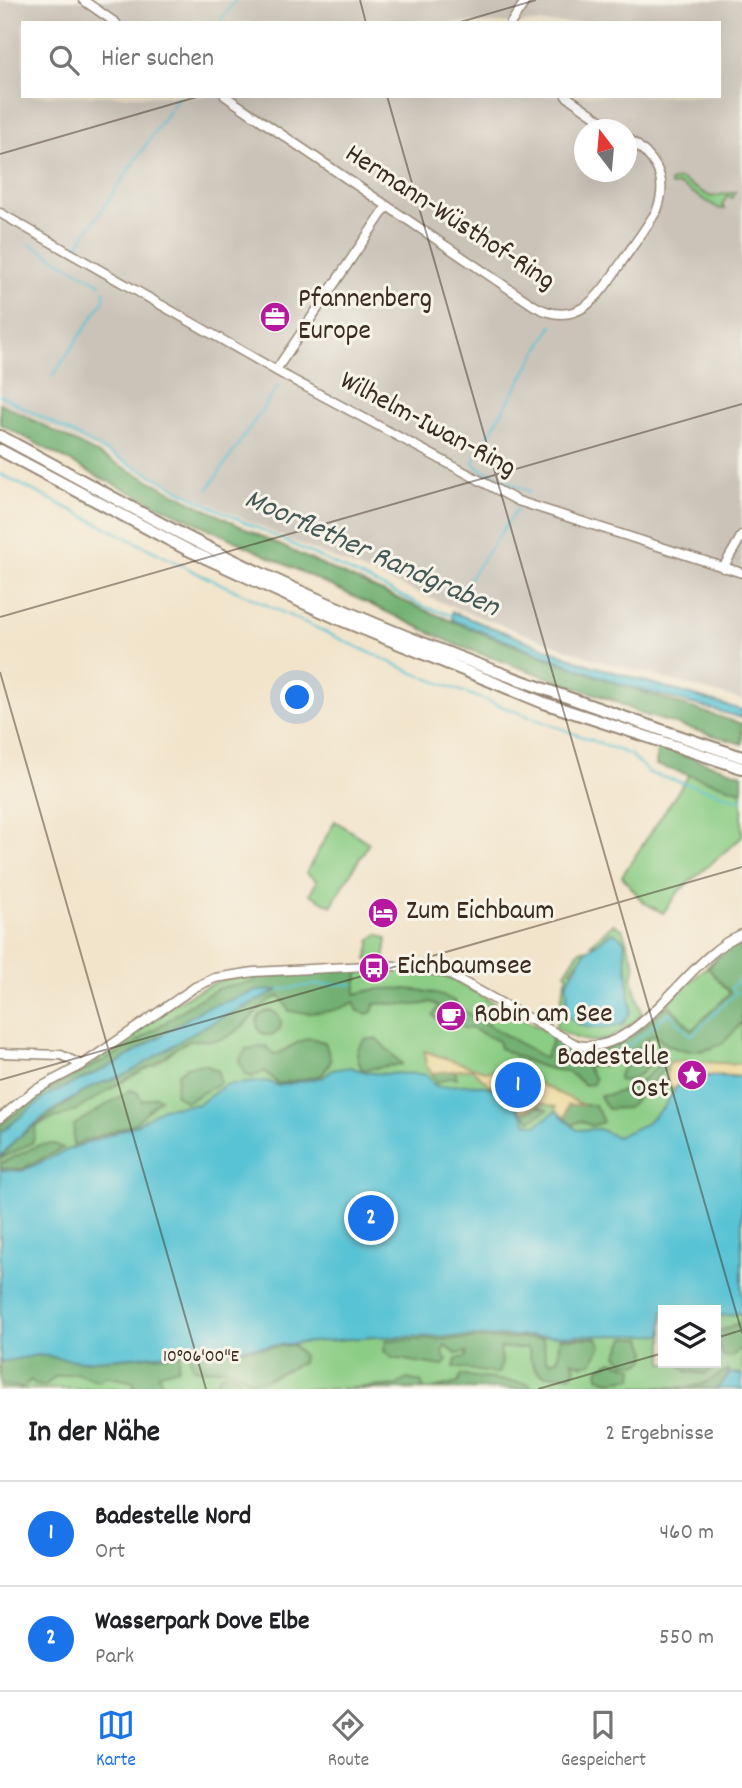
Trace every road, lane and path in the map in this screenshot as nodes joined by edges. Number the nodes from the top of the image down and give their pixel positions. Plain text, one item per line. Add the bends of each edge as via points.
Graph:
1 (83, 0) edge
2 (526, 0) edge
3 (113, 21) edge
4 (512, 21) edge
5 (228, 98) edge
6 (569, 98) edge
7 (599, 119) edge
8 (637, 145) edge
9 (387, 206) junction
10 (0, 213) edge
11 (276, 370) junction
12 (0, 436) edge
13 (0, 450) edge
14 (742, 535) edge
15 (723, 568) junction
16 (742, 573) edge
17 (742, 757) edge
18 (742, 768) edge
19 (742, 934) edge
20 (0, 1053) edge
21 (82, 1065) junction
22 (0, 1118) edge

1 - 3 street
2 - 4 street
5 - 9 street, Hermann-Wüsthof-Ring
6 - 7 street
8 - 9 street, Hermann-Wüsthof-Ring via 656,165 661,199 602,292 575,312 554,314 537,308
9 - 11 street
10 - 11 street, Wilhelm-Iwan-Ring
11 - 15 street, Wilhelm-Iwan-Ring via 518,501
12 - 17 highway via 193,540 340,607 547,692
13 - 18 highway via 188,550 336,618 544,703
14 - 15 street
15 - 16 street, Wilhelm-Iwan-Ring
19 - 21 street via 713,952 624,1038 603,1046 577,1045 445,972 402,966 336,966 254,972 208,981
20 - 21 street via 61,1055
21 - 22 street via 33,1091

